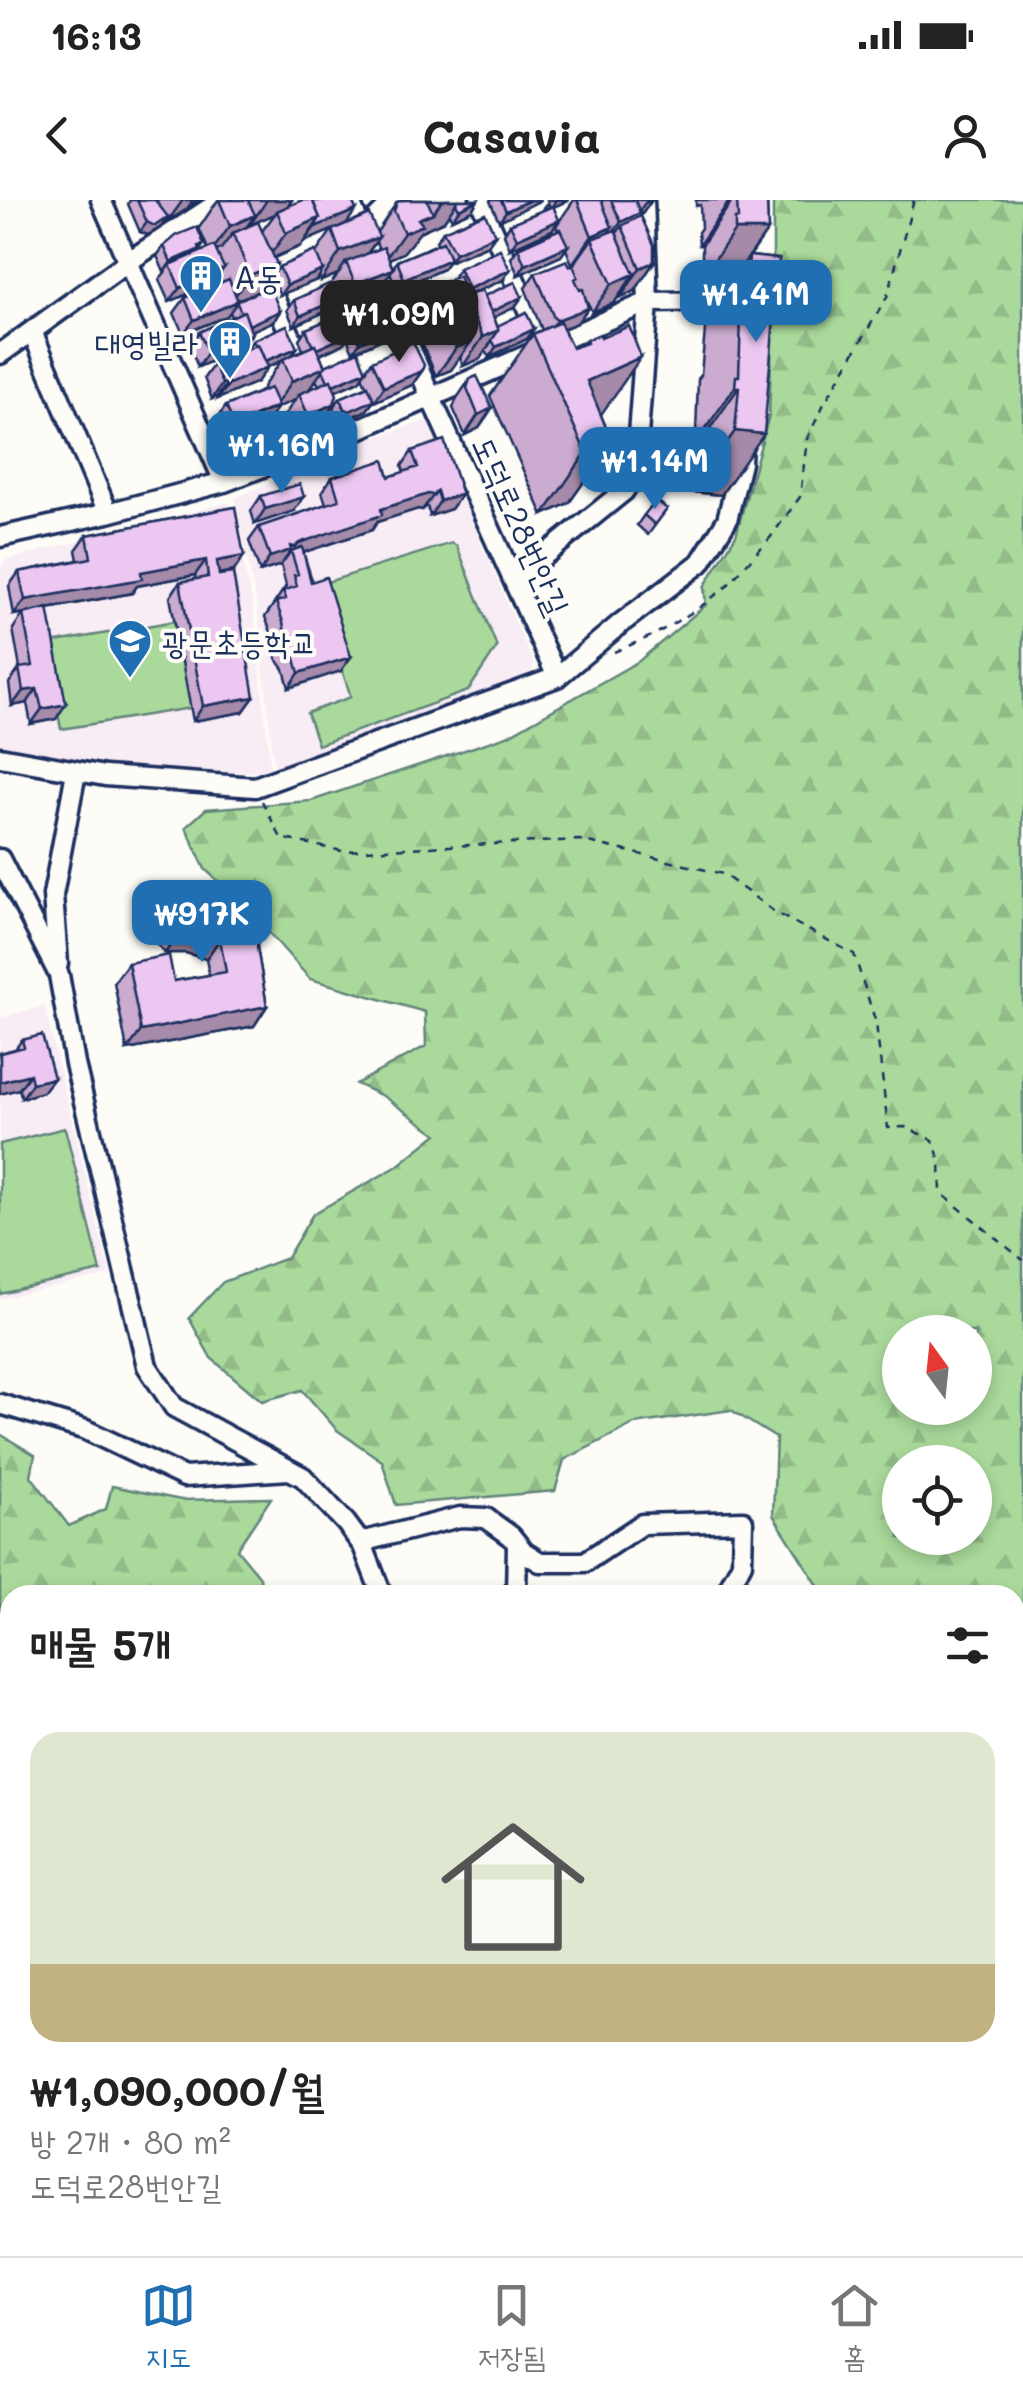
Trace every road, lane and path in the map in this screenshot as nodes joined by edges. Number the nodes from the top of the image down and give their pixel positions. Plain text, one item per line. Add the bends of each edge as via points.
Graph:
1 (101, 200) edge
2 (222, 200) edge
3 (349, 200) edge
4 (395, 200) edge
5 (480, 200) edge
6 (584, 200) edge
7 (644, 200) edge
8 (914, 200) edge
9 (553, 213) edge
10 (363, 232) junction
11 (254, 251) edge
12 (129, 261) junction
13 (648, 302) junction
14 (752, 302) edge
15 (32, 331) junction
16 (545, 349) junction
17 (0, 354) edge
18 (314, 388) edge
19 (431, 398) junction
20 (744, 427) edge
21 (224, 482) junction
22 (108, 513) junction
23 (0, 537) edge
24 (515, 580) junction
25 (606, 656) dead end
26 (558, 677) junction
27 (3, 762) edge
28 (76, 772) junction
29 (255, 787) junction
30 (0, 859) edge
31 (59, 976) junction
32 (1023, 1260) edge
33 (0, 1404) edge
34 (289, 1470) junction
35 (361, 1542) junction
36 (517, 1544) junction
37 (378, 1585) edge
38 (516, 1585) edge
39 (730, 1585) edge

1 - 12 street
2 - 12 street
3 - 10 street, 도덕로28번안길
4 - 10 street
5 - 16 street
6 - 9 street
7 - 13 street
8 - 25 path via 887,297 808,439 800,497 726,587 654,635
10 - 19 street, 도덕로28번안길
11 - 18 street
12 - 15 street
12 - 21 street
13 - 14 street
13 - 16 street
13 - 24 street via 635,475
15 - 17 street
15 - 22 street
16 - 19 street
19 - 21 street via 332,431
19 - 24 street, 도덕로28번안길
20 - 26 street via 727,520 700,563
21 - 22 street
22 - 23 street
24 - 26 street, 도덕로28번안길
26 - 29 street
27 - 28 street
28 - 29 street
28 - 31 street via 53,895
29 - 32 path via 281,838 342,850 580,840 723,874 776,913 854,954 876,1022 888,1128 905,1127 933,1140 940,1193
30 - 31 street
31 - 34 street via 147,1366 174,1407
33 - 34 street via 86,1430 184,1477
34 - 35 street
35 - 36 street via 460,1517 486,1518
35 - 37 street
36 - 38 street
36 - 39 street via 540,1562 584,1562 642,1524 742,1521 742,1563

